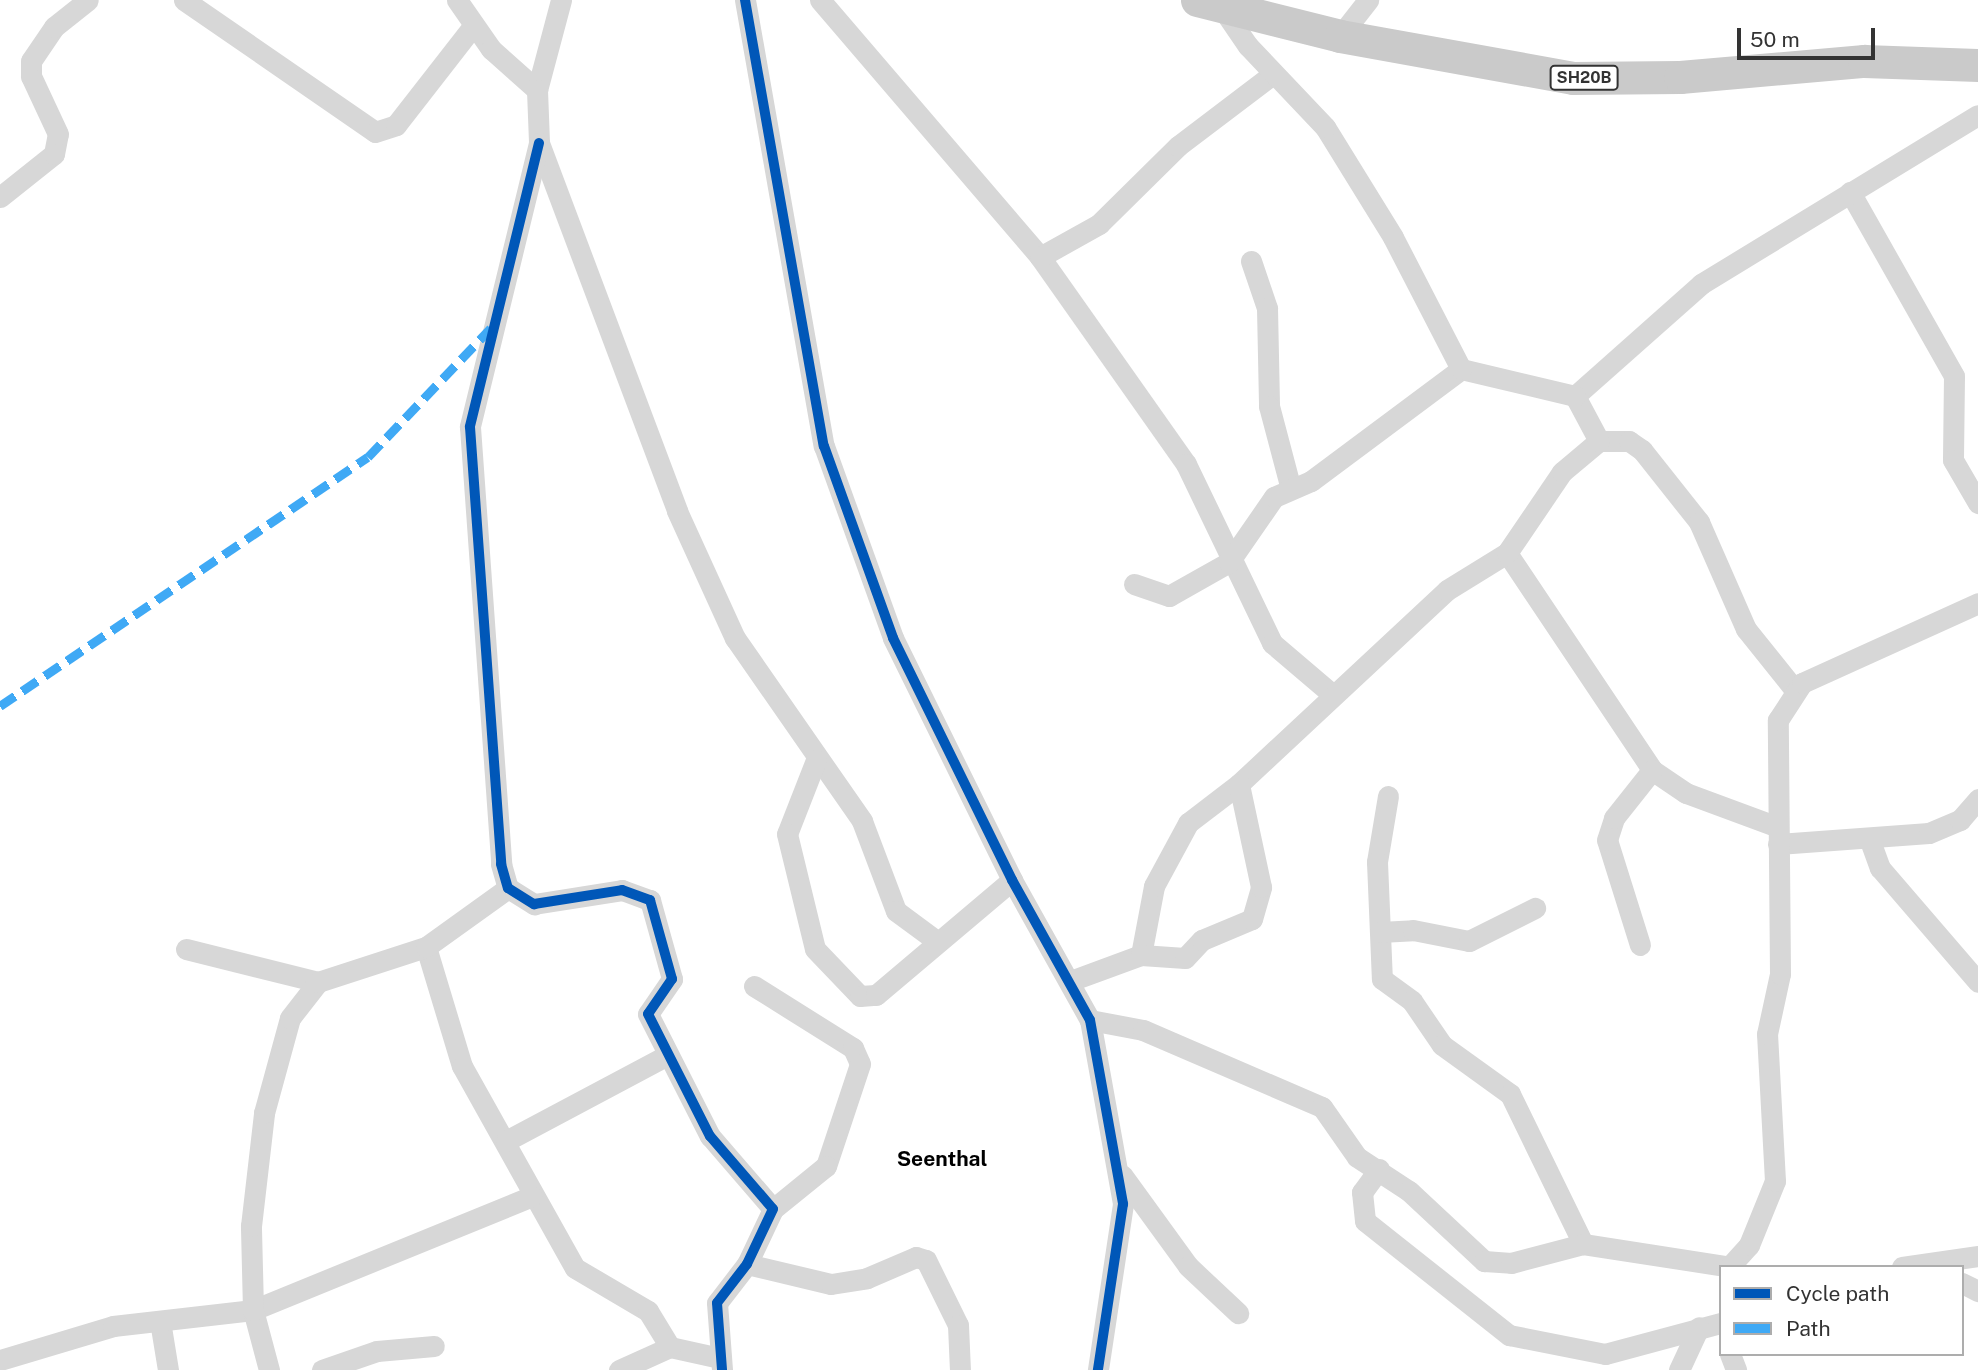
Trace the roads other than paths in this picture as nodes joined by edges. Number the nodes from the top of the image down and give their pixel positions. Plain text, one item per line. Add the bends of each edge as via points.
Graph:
1 (88, 0) edge
2 (184, 0) edge
3 (457, 0) edge
4 (561, 0) edge
5 (745, 0) edge
6 (820, 0) edge
7 (1368, 0) edge
8 (1210, 5) edge
9 (473, 26) junction
10 (1339, 36) junction
11 (1978, 65) edge
12 (1273, 74) junction
13 (537, 90) junction
14 (1978, 115) edge
15 (539, 143) junction
16 (1850, 192) junction
17 (0, 197) edge
18 (1040, 257) junction
19 (1251, 261) dead end
20 (1461, 369) junction
21 (1575, 396) junction
22 (1599, 441) junction
23 (1969, 471) edge
24 (1291, 489) junction
25 (1978, 503) edge
26 (1507, 553) junction
27 (1229, 562) junction
28 (1134, 584) dead end
29 (1978, 603) edge
30 (1794, 689) junction
31 (1332, 694) junction
32 (816, 761) junction
33 (1652, 770) junction
34 (1239, 784) junction
35 (1388, 796) dead end
36 (1978, 799) edge
37 (1778, 836) junction
38 (1869, 838) junction
39 (1012, 880) junction
40 (508, 888) junction
41 (1535, 908) dead end
42 (1380, 932) junction
43 (938, 942) junction
44 (1640, 945) dead end
45 (426, 947) junction
46 (186, 949) dead end
47 (1141, 955) junction
48 (1073, 980) junction
49 (318, 982) junction
50 (1978, 982) edge
51 (754, 986) dead end
52 (1090, 1020) junction
53 (667, 1055) junction
54 (506, 1141) junction
55 (1379, 1169) junction
56 (1121, 1173) junction
57 (532, 1196) junction
58 (773, 1209) junction
59 (1583, 1244) junction
60 (1978, 1256) edge
61 (747, 1264) junction
62 (1725, 1265) edge
63 (1733, 1265) edge
64 (1920, 1265) edge
65 (253, 1310) junction
66 (1238, 1313) dead end
67 (160, 1321) junction
68 (1719, 1322) edge
69 (1699, 1327) junction
70 (434, 1346) dead end
71 (670, 1347) junction
72 (0, 1360) edge
73 (721, 1364) edge
74 (168, 1370) edge
75 (269, 1370) edge
76 (322, 1370) edge
77 (619, 1370) edge
78 (960, 1370) edge
79 (1098, 1370) edge
80 (1679, 1370) edge

1 - 17 street via 54,27 31,61 38,95 58,134 54,154
2 - 9 street via 375,132 396,125
3 - 9 street
4 - 13 street
5 - 39 street via 824,446 893,638
6 - 18 street
7 - 10 street
8 - 10 main road, SH20B
8 - 12 street
9 - 13 street
10 - 11 main road, SH20B via 1520,71 1606,79 1864,61
12 - 18 street via 1178,146 1100,224
12 - 20 street via 1340,151
13 - 15 street
14 - 16 street
15 - 32 street via 677,511 735,638
15 - 40 street via 470,427
16 - 21 street via 1701,284
16 - 23 street via 1954,376 1952,451
18 - 27 street via 1186,464
19 - 24 street via 1267,308 1269,406
20 - 21 street
20 - 24 street via 1397,421
21 - 22 street
22 - 26 street via 1562,472
22 - 30 street via 1629,441 1649,459 1709,536 1746,629
23 - 25 street
24 - 27 street via 1269,502
26 - 31 street via 1447,590
26 - 33 street
27 - 28 street via 1169,596
27 - 31 street via 1279,652
29 - 30 street
30 - 37 street via 1776,738
31 - 34 street
32 - 43 street via 862,821 896,911
32 - 43 street via 787,834 811,939 822,960 868,998
33 - 37 street
33 - 44 street via 1615,818 1607,840
34 - 47 street via 1175,839 1154,886
34 - 47 street via 1261,887 1259,910 1252,919 1202,940 1185,958
35 - 42 street via 1377,862
36 - 38 street via 1960,820 1937,830
37 - 38 street
37 - 63 street via 1780,974 1767,1034 1775,1181 1749,1245
38 - 50 street via 1880,868
39 - 43 street
39 - 48 street
40 - 45 street
40 - 53 street via 534,904 622,890 650,900 672,979 648,1014
41 - 42 street via 1469,941 1413,930
42 - 59 street via 1382,979 1412,1001 1449,1051 1510,1094
45 - 49 street
45 - 54 street via 463,1066
46 - 49 street
47 - 48 street
48 - 52 street
49 - 65 street via 290,1018 268,1097 251,1226
51 - 58 street via 853,1048 860,1064 826,1166
52 - 55 street via 1155,1034 1322,1107 1351,1151
52 - 56 street
53 - 54 street
53 - 58 street via 710,1136
54 - 57 street
55 - 59 street via 1484,1261 1511,1263
55 - 69 street via 1362,1192 1365,1221 1509,1335 1590,1355
56 - 66 street via 1188,1266
56 - 79 street via 1123,1234
57 - 65 street
57 - 71 street via 575,1268 648,1311
58 - 61 street
59 - 62 street
60 - 64 street
61 - 73 street via 718,1303
61 - 78 street via 831,1284 867,1278 916,1257 926,1260 957,1325
65 - 67 street
65 - 75 street
67 - 72 street via 86,1333
67 - 74 street
68 - 69 street
69 - 80 street
70 - 76 street via 377,1351
71 - 73 street
71 - 77 street

